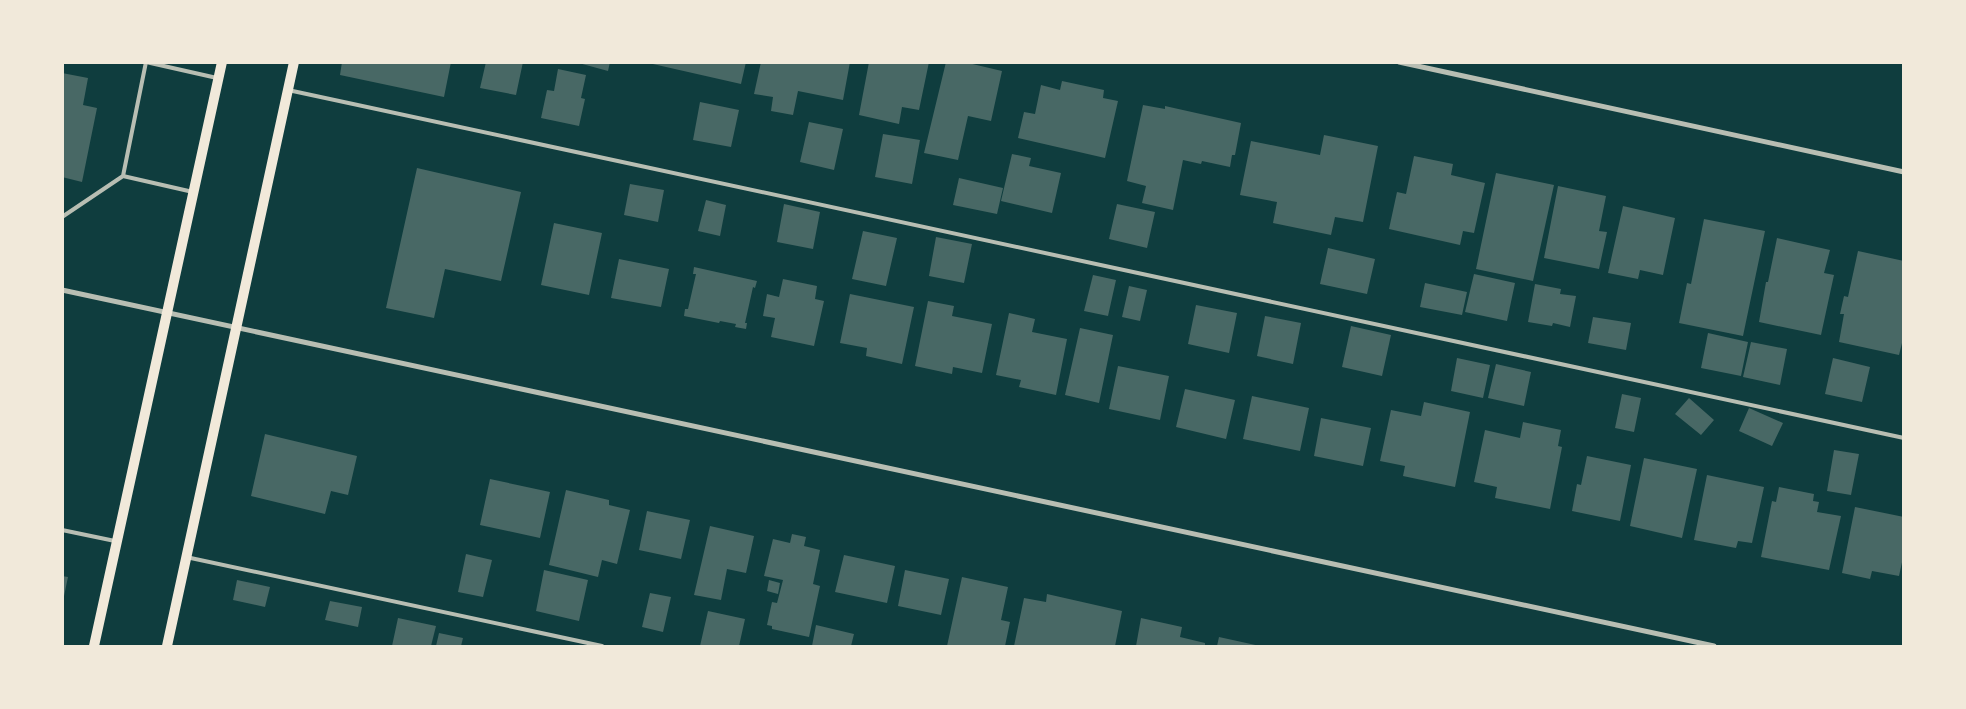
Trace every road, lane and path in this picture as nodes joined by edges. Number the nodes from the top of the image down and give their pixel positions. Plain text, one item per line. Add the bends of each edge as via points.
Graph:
1 (146, 62) edge
2 (222, 62) edge
3 (294, 62) edge
4 (1399, 62) edge
5 (218, 78) junction
6 (288, 90) junction
7 (1904, 172) edge
8 (123, 176) junction
9 (193, 192) junction
10 (62, 217) edge
11 (62, 290) edge
12 (166, 313) junction
13 (236, 328) junction
14 (1904, 438) edge
15 (62, 530) edge
16 (117, 542) junction
17 (186, 557) junction
18 (94, 646) edge
19 (167, 646) edge
20 (602, 646) edge
21 (1714, 646) edge

1 - 5 lane
1 - 8 lane
2 - 5 main road
3 - 6 main road
4 - 7 street
5 - 9 main road
6 - 13 main road
6 - 14 lane
8 - 9 lane
8 - 10 lane
9 - 12 main road
11 - 12 street
12 - 13 street
12 - 16 main road
13 - 17 main road
13 - 21 street
15 - 16 lane
16 - 18 main road
17 - 19 main road
17 - 20 lane

